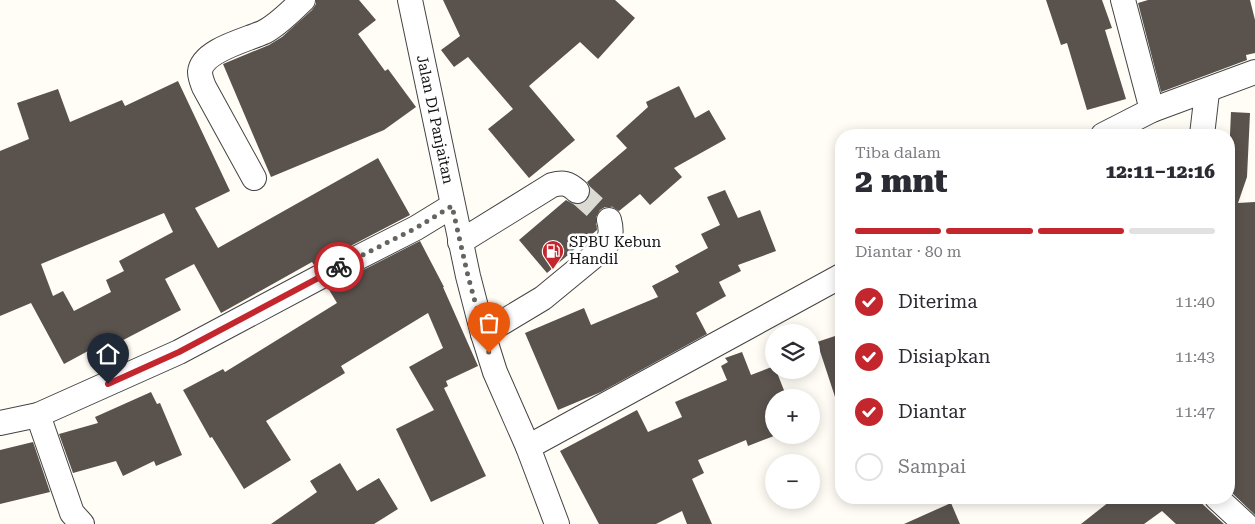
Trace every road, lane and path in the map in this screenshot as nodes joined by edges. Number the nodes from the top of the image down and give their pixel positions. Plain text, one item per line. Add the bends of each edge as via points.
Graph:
1 (303, 0) edge
2 (410, 0) edge
3 (1123, 0) edge
4 (1255, 72) edge
5 (1206, 92) junction
6 (1152, 110) junction
7 (1115, 129) edge
8 (1203, 129) edge
9 (254, 178) dead end
10 (577, 191) tunnel mouth
11 (452, 206) junction
12 (609, 220) dead end
13 (460, 242) junction
14 (835, 279) edge
15 (483, 334) junction
16 (38, 415) junction
17 (0, 423) edge
18 (528, 447) junction
19 (1223, 504) edge
20 (82, 524) edge
21 (557, 524) edge
22 (1245, 524) edge

1 - 9 street via 267,30 213,54 200,70 204,87
2 - 11 street, Jalan DI Panjaitan
3 - 6 street
4 - 5 street
5 - 6 street
5 - 8 street
6 - 7 street
10 - 13 street via 570,184 552,185
11 - 13 street, Jalan DI Panjaitan
11 - 16 street via 179,352
12 - 15 street via 612,231 605,247 543,298
13 - 15 street, Jalan DI Panjaitan
14 - 18 street
15 - 18 street, Jalan DI Panjaitan via 495,372
16 - 17 street
16 - 20 street via 72,512
18 - 21 street, Jalan DI Panjaitan
19 - 22 street

